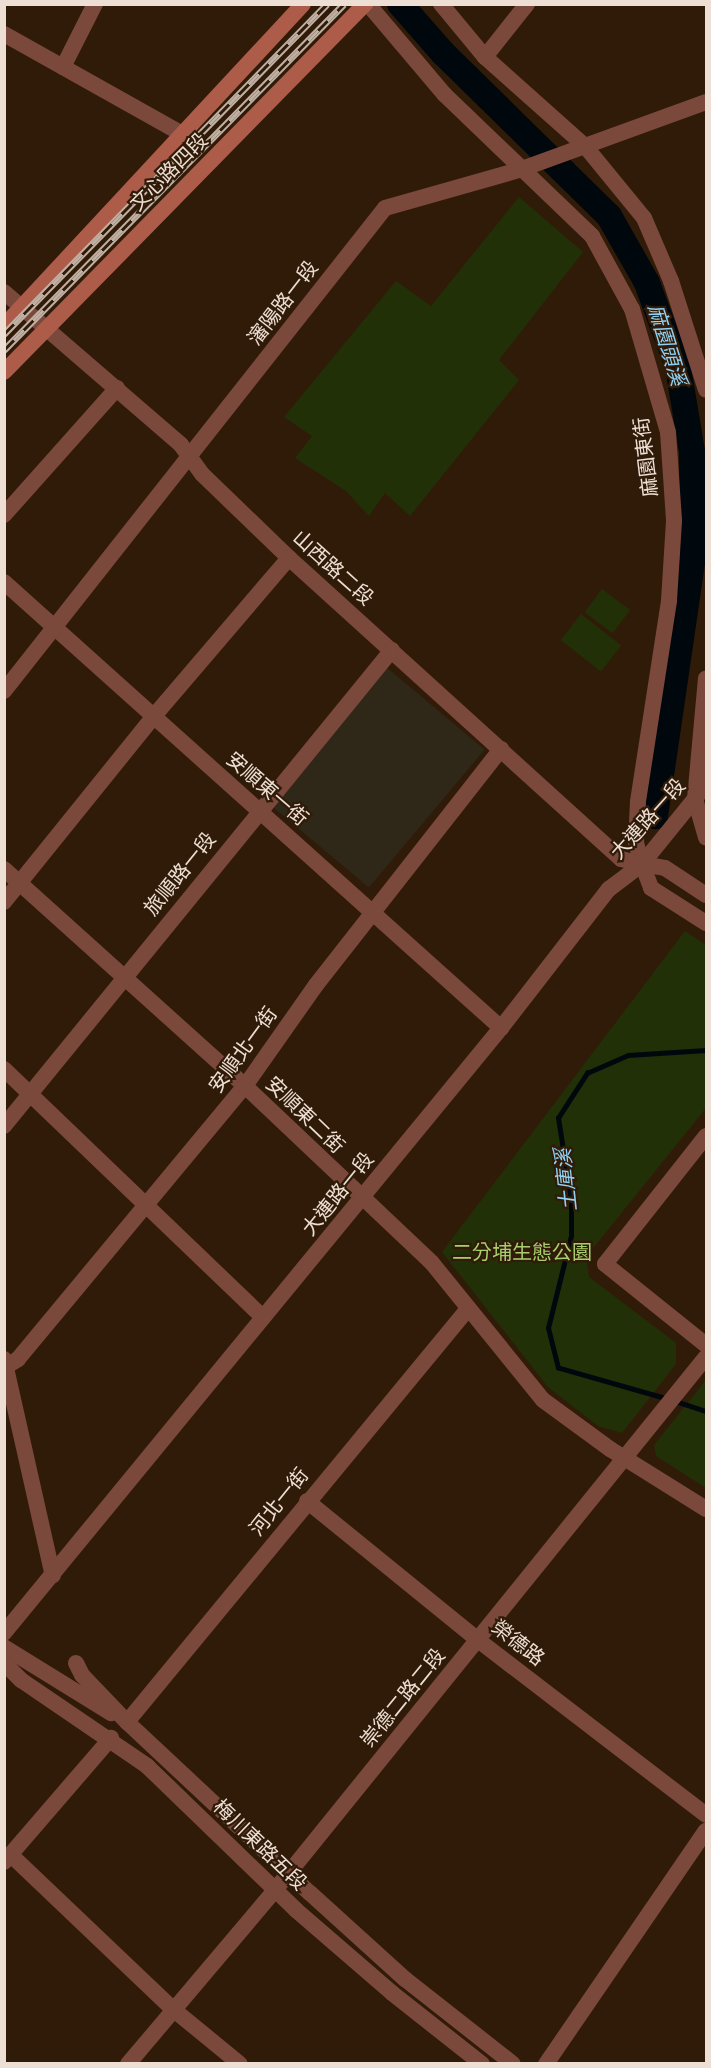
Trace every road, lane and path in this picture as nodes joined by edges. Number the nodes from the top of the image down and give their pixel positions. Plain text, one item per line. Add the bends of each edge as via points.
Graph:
1 (95, 4) edge
2 (303, 4) edge
3 (367, 4) edge
4 (441, 4) edge
5 (527, 4) edge
6 (4, 34) edge
7 (485, 57) junction
8 (63, 67) junction
9 (706, 102) edge
10 (184, 135) junction
11 (578, 148) junction
12 (519, 170) junction
13 (4, 292) edge
14 (23, 306) junction
15 (4, 326) edge
16 (46, 326) junction
17 (4, 372) edge
18 (705, 381) edge
19 (117, 388) junction
20 (192, 455) junction
21 (4, 515) edge
22 (289, 558) junction
23 (4, 582) edge
24 (56, 628) junction
25 (392, 650) junction
26 (706, 678) edge
27 (4, 691) edge
28 (154, 716) junction
29 (501, 749) junction
30 (706, 785) edge
31 (695, 800) junction
32 (259, 810) junction
33 (706, 837) edge
34 (642, 864) junction
35 (4, 869) edge
36 (20, 883) junction
37 (706, 895) edge
38 (4, 902) edge
39 (375, 911) junction
40 (706, 923) edge
41 (123, 978) junction
42 (501, 1028) junction
43 (4, 1069) edge
44 (245, 1086) junction
45 (31, 1094) junction
46 (4, 1126) edge
47 (706, 1136) edge
48 (361, 1199) junction
49 (145, 1206) junction
50 (466, 1310) junction
51 (263, 1317) junction
52 (706, 1345) edge
53 (706, 1357) edge
54 (6, 1362) edge
55 (624, 1457) junction
56 (307, 1501) junction
57 (706, 1509) edge
58 (52, 1576) junction
59 (4, 1632) edge
60 (478, 1640) junction
61 (4, 1647) edge
62 (4, 1663) edge
63 (76, 1663) dead end
64 (127, 1722) junction
65 (111, 1738) junction
66 (706, 1815) edge
67 (706, 1830) edge
68 (8, 1858) edge
69 (288, 1873) junction
70 (275, 1890) junction
71 (174, 2010) junction
72 (128, 2064) edge
73 (240, 2064) edge
74 (483, 2064) edge
75 (513, 2064) edge
76 (546, 2064) edge

1 - 8 street
2 - 10 main road, 文心路四段
3 - 12 street, 麻園東街 via 444,94
3 - 16 main road, 文心路四段
4 - 7 street
5 - 7 street
6 - 8 street
7 - 11 street
8 - 10 street
9 - 11 street, 瀋陽路一段
10 - 14 main road, 文心路四段
11 - 12 street, 瀋陽路一段
11 - 18 street via 644,219 671,280
12 - 20 street, 瀋陽路一段 via 385,208
12 - 34 street, 麻園東街 via 568,209 602,249 632,309 668,432 674,522 669,601 638,802 636,843
13 - 14 street, 山西路二段
14 - 15 main road, 文心路四段
14 - 16 street, 山西路二段
16 - 17 main road, 文心路四段
16 - 19 street, 山西路二段
19 - 20 street, 山西路二段
19 - 21 street
20 - 22 street, 山西路二段 via 202,474
20 - 24 street, 瀋陽路一段
22 - 25 street, 山西路二段
22 - 28 street
23 - 24 street, 安順東一街
24 - 27 street, 瀋陽路一段
24 - 28 street, 安順東一街
25 - 29 street, 山西路二段
25 - 32 street, 旅順路一段
26 - 31 street
28 - 32 street, 安順東一街
28 - 36 street
29 - 34 street, 山西路二段 via 621,859
29 - 39 street, 安順北一街
30 - 31 street, 大連路一段
31 - 33 street
31 - 34 street, 大連路一段
32 - 39 street, 安順東一街
32 - 41 street, 旅順路一段
34 - 37 street, 山西路二段 via 665,868
34 - 40 street via 651,888
34 - 42 street, 大連路一段 via 609,889
35 - 36 street, 安順東二街
36 - 38 street
36 - 41 street, 安順東二街
39 - 42 street, 安順東一街
39 - 44 street, 安順北一街 via 316,984
41 - 44 street, 安順東二街
41 - 45 street, 旅順路一段
42 - 48 street, 大連路一段
43 - 45 street
44 - 48 street, 安順東二街
44 - 49 street, 安順北一街
45 - 46 street, 旅順路一段
45 - 49 street
47 - 52 street via 605,1264
48 - 50 street, 安順東二街 via 432,1263
48 - 51 street, 大連路一段
49 - 51 street
49 - 54 street, 安順北一街 via 18,1359
50 - 55 street, 安順東二街 via 543,1400
50 - 56 street, 河北一街
51 - 58 street, 大連路一段
53 - 55 street, 崇德二路二段
54 - 58 street
55 - 57 street, 安順東二街
55 - 60 street, 崇德二路二段
56 - 60 street, 榮德路
56 - 64 street, 河北一街
58 - 59 street, 大連路一段
60 - 66 street, 榮德路
60 - 69 street, 崇德二路二段
61 - 64 street, 梅川東路五段
62 - 65 street, 梅川東路五段 via 21,1680
63 - 64 street, 梅川東路五段
64 - 69 street, 梅川東路五段
65 - 68 street
65 - 70 street, 梅川東路五段 via 171,1788
67 - 76 street
68 - 71 street
69 - 70 street, 崇德二路二段
69 - 75 street, 梅川東路五段 via 405,1979
70 - 71 street, 崇德二路二段
70 - 74 street, 梅川東路五段 via 392,1993
71 - 72 street, 崇德二路二段
71 - 73 street

